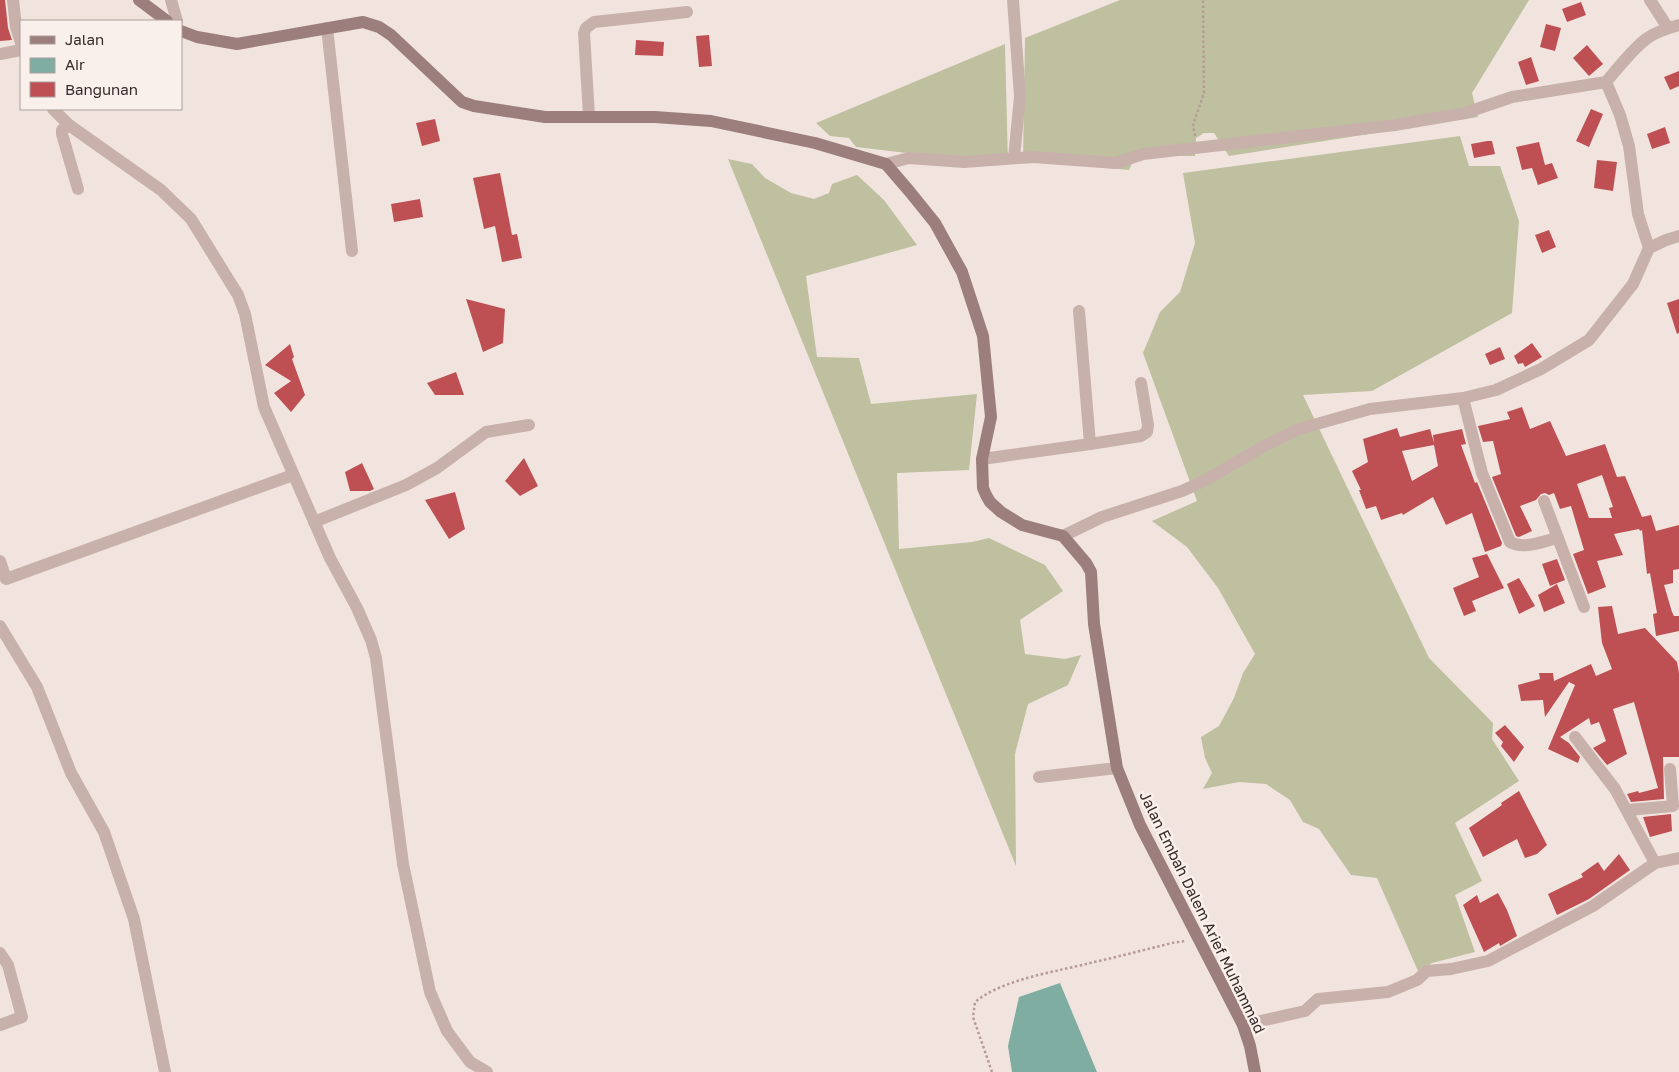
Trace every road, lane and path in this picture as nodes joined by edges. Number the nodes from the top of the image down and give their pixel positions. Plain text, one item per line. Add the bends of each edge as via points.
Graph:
1 (13, 0) edge
2 (139, 0) edge
3 (171, 0) edge
4 (1013, 0) edge
5 (1203, 0) edge
6 (1650, 0) edge
7 (687, 12) dead end
8 (166, 20) edge
9 (177, 20) edge
10 (1673, 26) edge
11 (327, 28) junction
12 (182, 31) edge
13 (20, 40) edge
14 (20, 50) edge
15 (0, 54) edge
16 (1606, 82) junction
17 (54, 110) edge
18 (589, 116) junction
19 (69, 125) junction
20 (1197, 147) junction
21 (1014, 158) junction
22 (886, 164) junction
23 (78, 189) dead end
24 (1679, 236) edge
25 (1649, 248) junction
26 (352, 252) dead end
27 (1079, 311) dead end
28 (1141, 383) dead end
29 (1463, 398) junction
30 (529, 425) dead end
31 (1090, 444) junction
32 (982, 460) junction
33 (294, 475) junction
34 (1544, 501) dead end
35 (314, 522) junction
36 (1062, 536) junction
37 (1558, 538) junction
38 (0, 561) edge
39 (1584, 607) dead end
40 (0, 626) edge
41 (1575, 737) dead end
42 (1117, 768) junction
43 (1670, 768) dead end
44 (1039, 777) dead end
45 (1628, 810) junction
46 (1679, 858) edge
47 (1655, 863) junction
48 (1199, 939) junction
49 (0, 954) edge
50 (0, 1025) edge
51 (1243, 1025) junction
52 (165, 1072) edge
53 (487, 1072) edge
54 (992, 1072) edge
55 (1255, 1072) edge

1 - 13 street
2 - 8 street
3 - 9 street
4 - 21 street via 1020,96
5 - 20 path via 1204,93 1193,124
6 - 10 street
7 - 18 street via 594,22 586,28
10 - 16 street via 1647,39
11 - 12 street via 237,44
11 - 18 street via 363,22 379,27 466,104 545,117
11 - 26 street
14 - 15 street
16 - 20 street via 1512,96 1465,113 1404,123
16 - 25 street via 1629,146 1638,214
17 - 19 street
18 - 22 street via 711,121 815,143
19 - 23 street via 62,134
19 - 33 street via 161,190 190,219 238,295 245,314 264,407
20 - 21 street via 1143,154 1116,163
21 - 22 street via 964,162 909,158
22 - 32 street via 935,223 962,272 983,336 991,417
24 - 25 street
25 - 29 street via 1633,284 1589,340 1541,369 1496,390
27 - 31 street
28 - 31 street via 1147,432 1141,436
29 - 36 street via 1370,409 1299,429 1182,491 1102,517
29 - 37 street via 1482,473 1510,542 1516,546
30 - 35 street via 486,432 437,468 406,485
31 - 32 street
32 - 36 street via 983,488 1000,512 1022,525
33 - 35 street
33 - 38 street via 6,579
34 - 37 street
35 - 53 street via 374,649 403,864 430,992 447,1032 470,1062
36 - 42 street, Jalan Embah Dalem Arief Muhammad via 1091,572 1094,624
37 - 39 street
40 - 52 street via 38,687 71,773 104,832 134,919
41 - 45 street
42 - 44 street
42 - 48 street, Jalan Embah Dalem Arief Muhammad via 1140,825
43 - 45 street via 1673,806
45 - 47 street
46 - 47 street
47 - 51 street via 1593,906 1488,961 1427,971 1417,980 1388,992 1318,999 1305,1011
48 - 51 street, Jalan Embah Dalem Arief Muhammad
48 - 54 path via 1056,970 986,993 975,1002 973,1018
49 - 50 street via 8,965 22,1017
51 - 55 street, Jalan Embah Dalem Arief Muhammad

